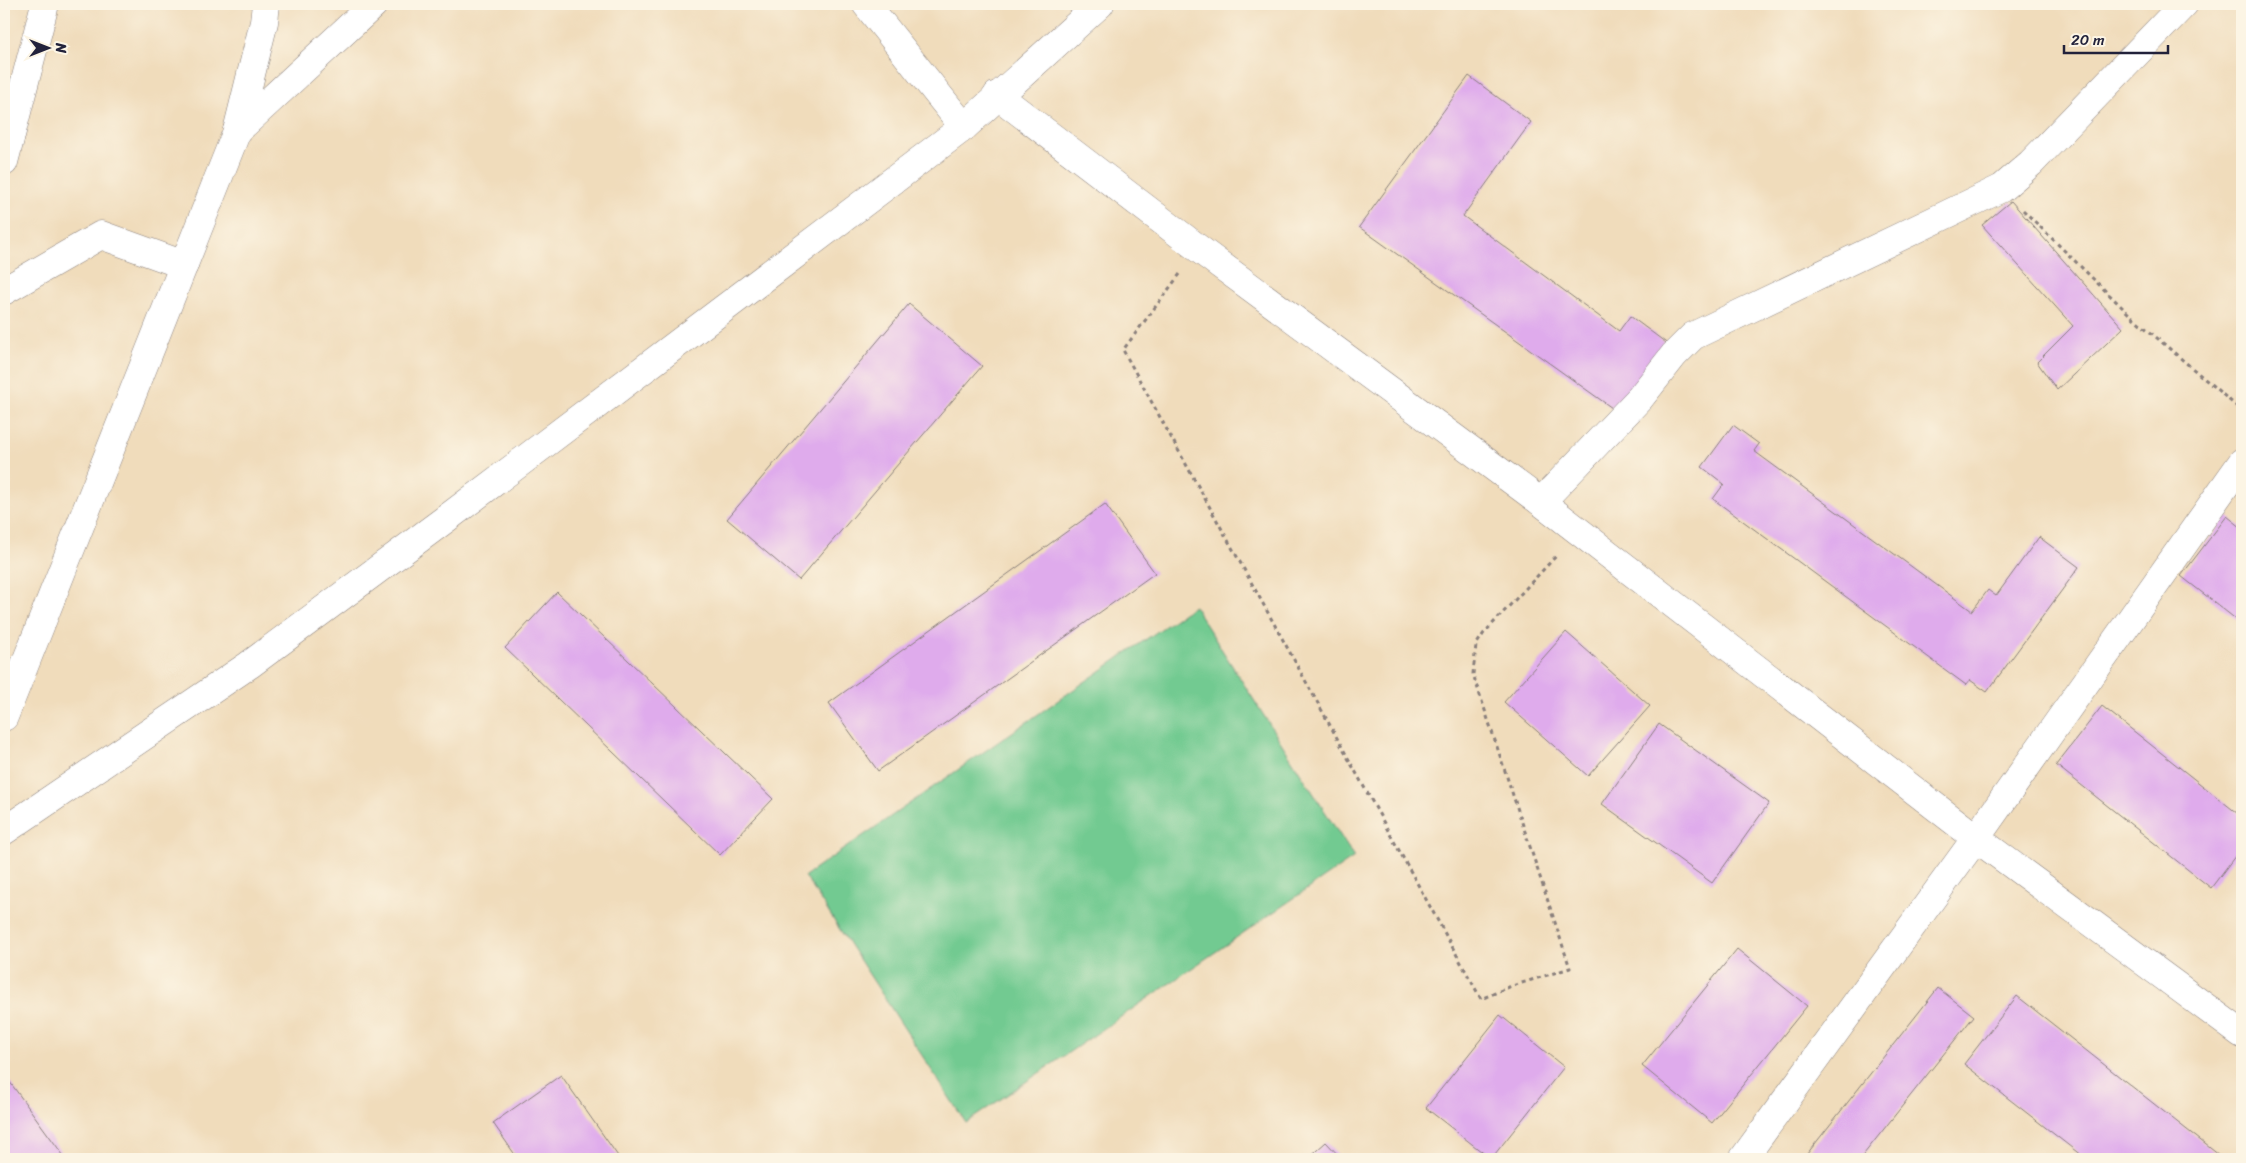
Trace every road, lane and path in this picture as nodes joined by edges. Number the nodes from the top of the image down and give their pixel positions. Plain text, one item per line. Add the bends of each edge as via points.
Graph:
1 (45, 4) edge
2 (266, 4) edge
3 (374, 4) edge
4 (866, 4) edge
5 (1100, 4) edge
6 (2184, 4) edge
7 (997, 95) junction
8 (964, 127) junction
9 (237, 131) junction
10 (4, 162) edge
11 (2002, 188) junction
12 (1199, 249) junction
13 (184, 265) junction
14 (4, 291) edge
15 (2242, 411) edge
16 (2242, 462) edge
17 (1541, 502) junction
18 (1578, 533) junction
19 (4, 717) edge
20 (4, 831) edge
21 (1976, 838) junction
22 (2242, 1034) edge
23 (1743, 1159) edge

1 - 10 street
2 - 9 street
3 - 9 street
4 - 8 street
5 - 7 street
6 - 11 street via 2031,163
7 - 8 street
7 - 12 street
8 - 20 street via 249,666
9 - 13 street
11 - 15 path via 2128,313
11 - 17 street via 1693,336
12 - 17 street
12 - 18 path via 1122,350 1481,999 1570,968 1473,674 1473,660 1476,645 1484,633
13 - 14 street via 101,235
13 - 19 street
16 - 21 street
17 - 18 street
18 - 21 street
21 - 22 street
21 - 23 street

